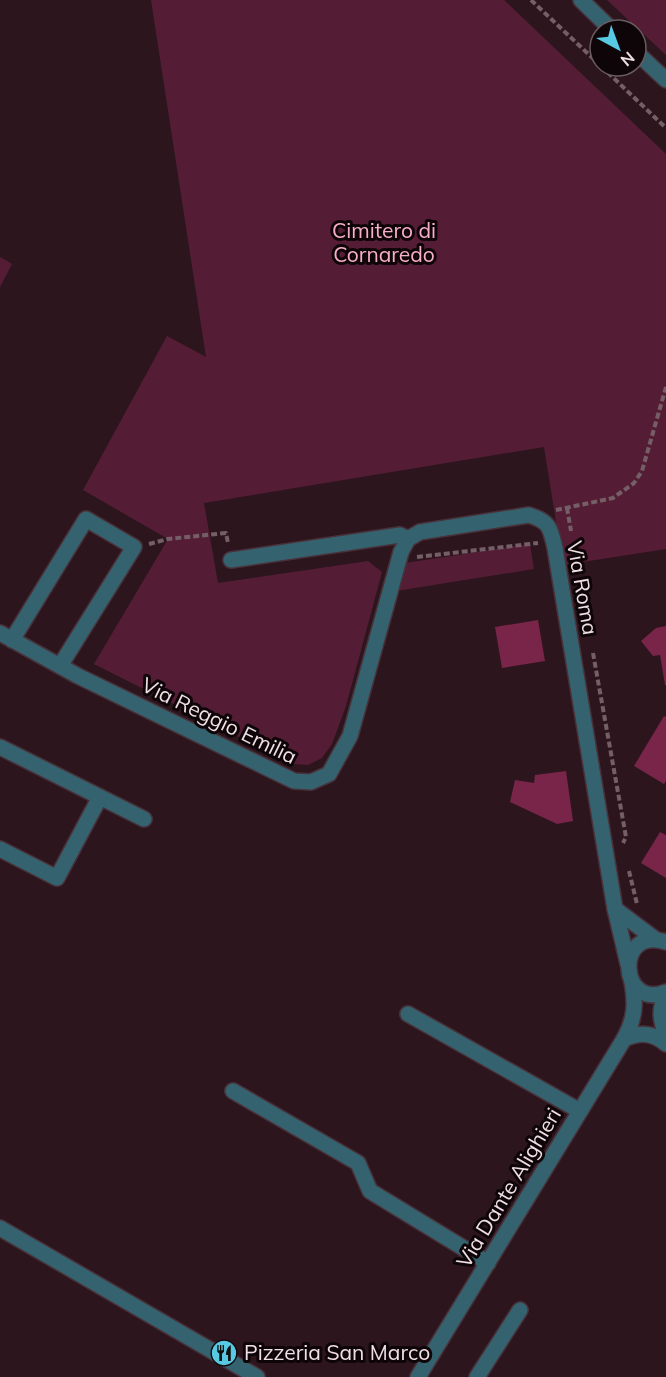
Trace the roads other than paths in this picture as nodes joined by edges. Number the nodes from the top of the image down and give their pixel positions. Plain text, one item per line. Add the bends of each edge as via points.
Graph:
1 (580, 0) edge
2 (599, 18) edge
3 (648, 63) edge
4 (666, 80) edge
5 (408, 539) junction
6 (231, 560) road end
7 (6, 636) edge
8 (60, 666) junction
9 (0, 747) edge
10 (100, 797) junction
11 (144, 819) dead end
12 (0, 849) edge
13 (615, 909) junction
14 (663, 940) edge
15 (628, 963) junction
16 (632, 982) junction
17 (665, 1000) edge
18 (408, 1014) dead end
19 (666, 1036) edge
20 (624, 1039) junction
21 (666, 1044) edge
22 (233, 1090) dead end
23 (580, 1112) junction
24 (0, 1228) edge
25 (488, 1263) junction
26 (520, 1310) dead end
27 (257, 1377) edge
28 (418, 1377) edge
29 (477, 1377) edge

1 - 2 street
3 - 4 street
5 - 6 street via 400,535
5 - 8 street, Via Reggio Emilia via 350,736 329,774 310,782 294,781
5 - 13 street, Via Roma via 420,532 529,514 549,525
7 - 8 street, Via Reggio Emilia
7 - 8 street via 86,519 134,547
9 - 10 street
10 - 11 street
10 - 12 street via 57,878
13 - 14 street
13 - 15 street, Via Roma
14 - 15 street via 639,944
15 - 16 street, Via Roma
16 - 17 street via 644,993
16 - 20 street, Via Dante Alighieri via 634,1012
17 - 19 street via 661,1019
18 - 23 street
20 - 21 street via 645,1034
20 - 23 street, Via Dante Alighieri
22 - 25 street via 358,1162 370,1191
23 - 25 street, Via Dante Alighieri
24 - 27 street
25 - 28 street, Via Dante Alighieri
26 - 29 street

